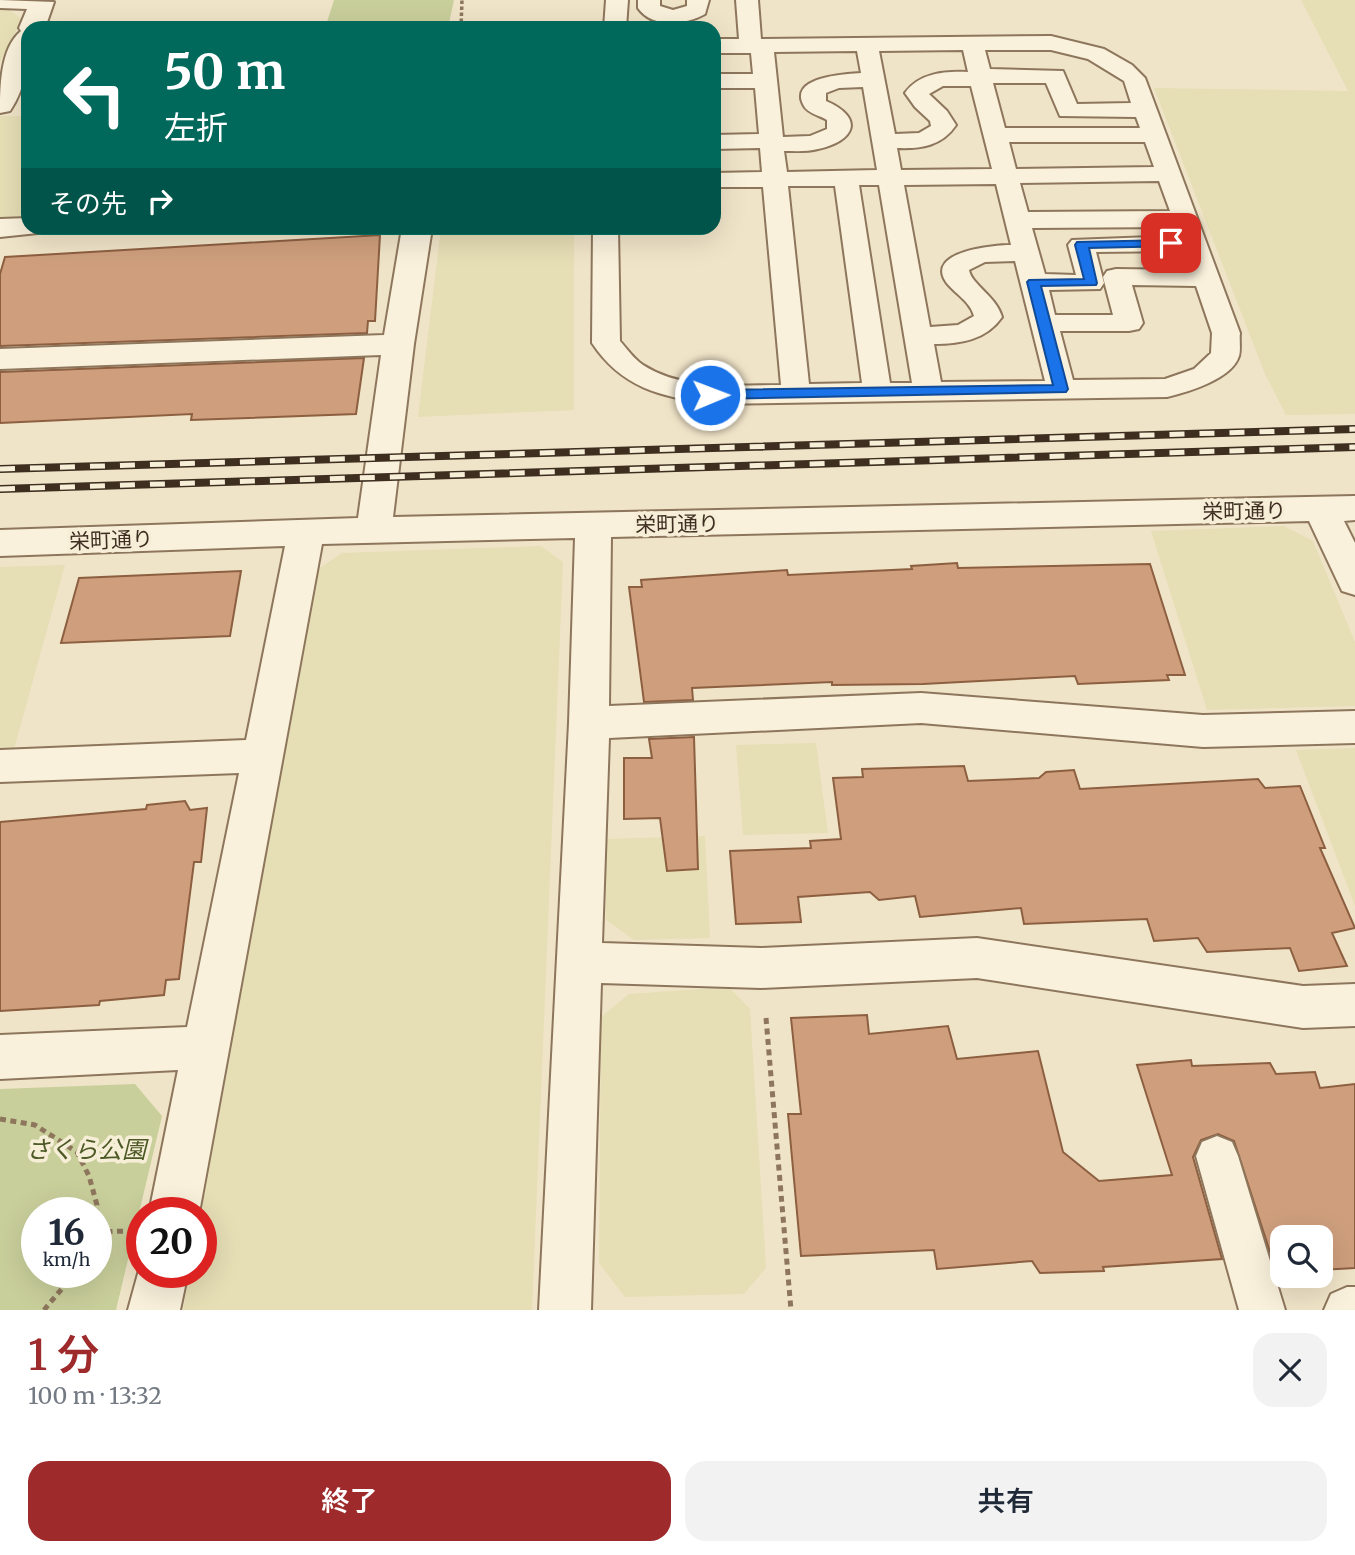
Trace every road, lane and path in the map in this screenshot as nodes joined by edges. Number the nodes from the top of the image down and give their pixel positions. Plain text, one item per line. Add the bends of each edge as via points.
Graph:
1 (463, 0) edge
2 (617, 0) edge
3 (649, 0) edge
4 (698, 0) edge
5 (747, 0) edge
6 (9, 1) edge
7 (35, 21) edge
8 (462, 21) edge
9 (616, 21) edge
10 (671, 21) edge
11 (675, 21) edge
12 (721, 38) edge
13 (972, 44) junction
14 (867, 45) junction
15 (757, 46) junction
16 (21, 54) edge
17 (981, 78) junction
18 (873, 80) junction
19 (721, 81) edge
20 (765, 81) junction
21 (0, 106) edge
22 (21, 106) edge
23 (1151, 123) junction
24 (995, 135) junction
25 (884, 141) junction
26 (721, 142) edge
27 (771, 142) junction
28 (1169, 174) junction
29 (1006, 176) junction
30 (890, 177) junction
31 (846, 178) junction
32 (775, 179) junction
33 (721, 180) edge
34 (1017, 220) junction
35 (21, 227) edge
36 (0, 228) edge
37 (1190, 231) junction
38 (416, 235) edge
39 (605, 235) edge
40 (1026, 253) junction
41 (1206, 278) junction
42 (1034, 282) junction
43 (1044, 323) junction
44 (918, 336) junction
45 (398, 344) junction
46 (0, 359) edge
47 (1061, 389) junction
48 (928, 391) junction
49 (877, 392) junction
50 (796, 393) junction
51 (1338, 509) edge
52 (593, 526) junction
53 (374, 530) junction
54 (306, 533) junction
55 (0, 544) edge
56 (1355, 582) edge
57 (589, 723) junction
58 (1355, 727) edge
59 (260, 756) junction
60 (0, 766) edge
61 (580, 962) junction
62 (761, 968) junction
63 (1355, 1005) edge
64 (208, 1047) junction
65 (0, 1057) edge
66 (0, 1119) edge
67 (1217, 1156) dead end
68 (95, 1197) edge
69 (177, 1197) edge
70 (63, 1288) edge
71 (159, 1288) edge
72 (44, 1310) edge
73 (154, 1310) edge
74 (565, 1310) edge
75 (791, 1310) edge
76 (1262, 1310) edge
77 (1347, 1310) edge
78 (1355, 1310) edge

1 - 8 path
2 - 9 lane
3 - 10 lane via 653,12
4 - 11 lane via 697,9
5 - 15 lane
6 - 7 street via 42,2
12 - 15 lane
13 - 14 lane
13 - 17 lane
13 - 23 lane via 1051,43 1086,49 1114,61 1135,78
14 - 15 lane
14 - 18 lane
15 - 20 lane
16 - 21 street
17 - 23 lane via 1055,76 1068,111
17 - 24 lane
17 - 25 lane via 947,78 923,86 917,93 926,108 942,119 940,132 920,140
18 - 25 lane
18 - 27 lane via 836,81 814,90 814,104 840,119 838,133 814,143
19 - 20 lane
20 - 27 lane
21 - 22 street
23 - 24 lane via 1077,146
23 - 28 lane
24 - 29 lane
25 - 30 lane
26 - 27 lane
27 - 32 lane
28 - 29 lane
28 - 37 lane
29 - 30 lane
29 - 34 lane
30 - 31 lane
30 - 44 lane
31 - 32 lane
31 - 49 lane
32 - 33 lane
32 - 50 lane
34 - 37 lane via 1094,208
34 - 40 lane
35 - 36 street
37 - 41 lane
37 - 42 lane via 1082,245 1091,283
38 - 45 street
39 - 50 lane via 606,343 631,370 668,388 710,395
40 - 42 lane
40 - 44 lane via 965,259 956,268 957,278 985,306 988,317 981,327 966,333
41 - 43 lane via 1116,278 1129,323
41 - 47 lane via 1226,333 1225,356 1204,375 1167,388
42 - 43 lane
43 - 47 lane
44 - 48 lane
45 - 46 street
45 - 53 street
47 - 48 lane
48 - 49 lane
49 - 50 lane
51 - 52 street, 栄町通り
51 - 56 street
52 - 53 street, 栄町通り
52 - 57 street
53 - 54 street, 栄町通り
54 - 55 street, 栄町通り
54 - 59 street
57 - 58 street via 920,708 1203,731
57 - 61 street
59 - 60 street
59 - 64 street
61 - 62 street
61 - 74 street
62 - 63 street via 977,958 1303,1007
62 - 75 path
64 - 65 street
64 - 69 street
66 - 68 path via 35,1125 77,1152
67 - 76 lane
70 - 72 path
71 - 73 street
77 - 78 lane

